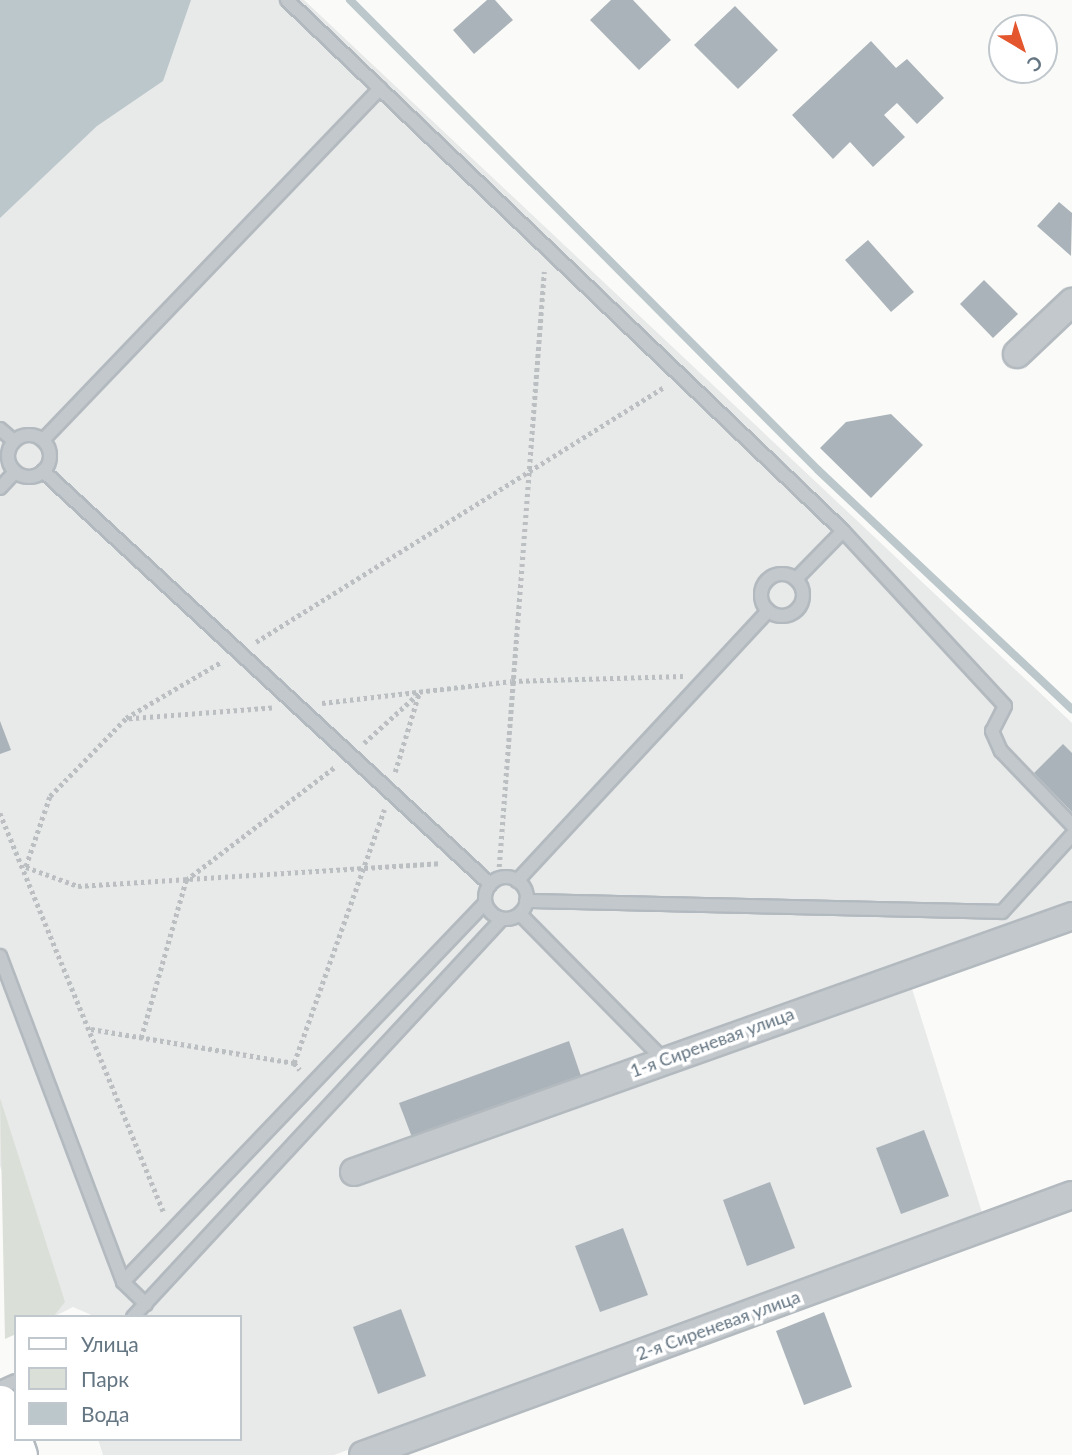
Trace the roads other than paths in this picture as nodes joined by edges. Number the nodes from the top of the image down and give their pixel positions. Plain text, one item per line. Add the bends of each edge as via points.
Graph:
1 (287, 0) edge
2 (380, 88) junction
3 (1072, 302) edge
4 (1017, 355) dead end
5 (0, 429) edge
6 (43, 440) junction
7 (14, 441) junction
8 (43, 471) junction
9 (15, 472) junction
10 (0, 488) edge
11 (843, 531) junction
12 (796, 579) junction
13 (768, 611) junction
14 (1072, 825) edge
15 (1072, 835) edge
16 (494, 881) junction
17 (517, 881) junction
18 (526, 901) junction
19 (485, 903) junction
20 (520, 914) junction
21 (1072, 916) edge
22 (502, 919) junction
23 (0, 956) edge
24 (664, 1060) junction
25 (354, 1172) dead end
26 (1072, 1195) edge
27 (123, 1282) junction
28 (146, 1304) junction
29 (135, 1315) edge
30 (0, 1404) edge
31 (18, 1455) edge
32 (363, 1455) edge

1 - 2 lane
2 - 6 lane
2 - 11 lane via 678,378
3 - 4 street
5 - 7 lane
6 - 7 lane via 26,435
6 - 8 lane via 50,458
7 - 9 lane via 8,457
8 - 9 lane via 33,476
8 - 16 lane via 389,791
9 - 10 lane
11 - 12 lane
11 - 14 lane via 1005,706 992,731 1001,751
12 - 13 lane via 803,597 796,610 785,615
12 - 13 lane via 782,574 766,580 761,596
13 - 17 lane
15 - 18 lane via 1002,912
16 - 17 lane
16 - 19 lane
17 - 18 lane
18 - 20 lane
19 - 22 lane
19 - 27 lane
20 - 22 lane
20 - 24 lane
21 - 24 street, 1-я Сиреневая улица
22 - 28 lane
23 - 27 lane
24 - 25 street, 1-я Сиреневая улица
26 - 32 street, 2-я Сиреневая улица
27 - 28 lane
28 - 29 lane
30 - 31 main road

